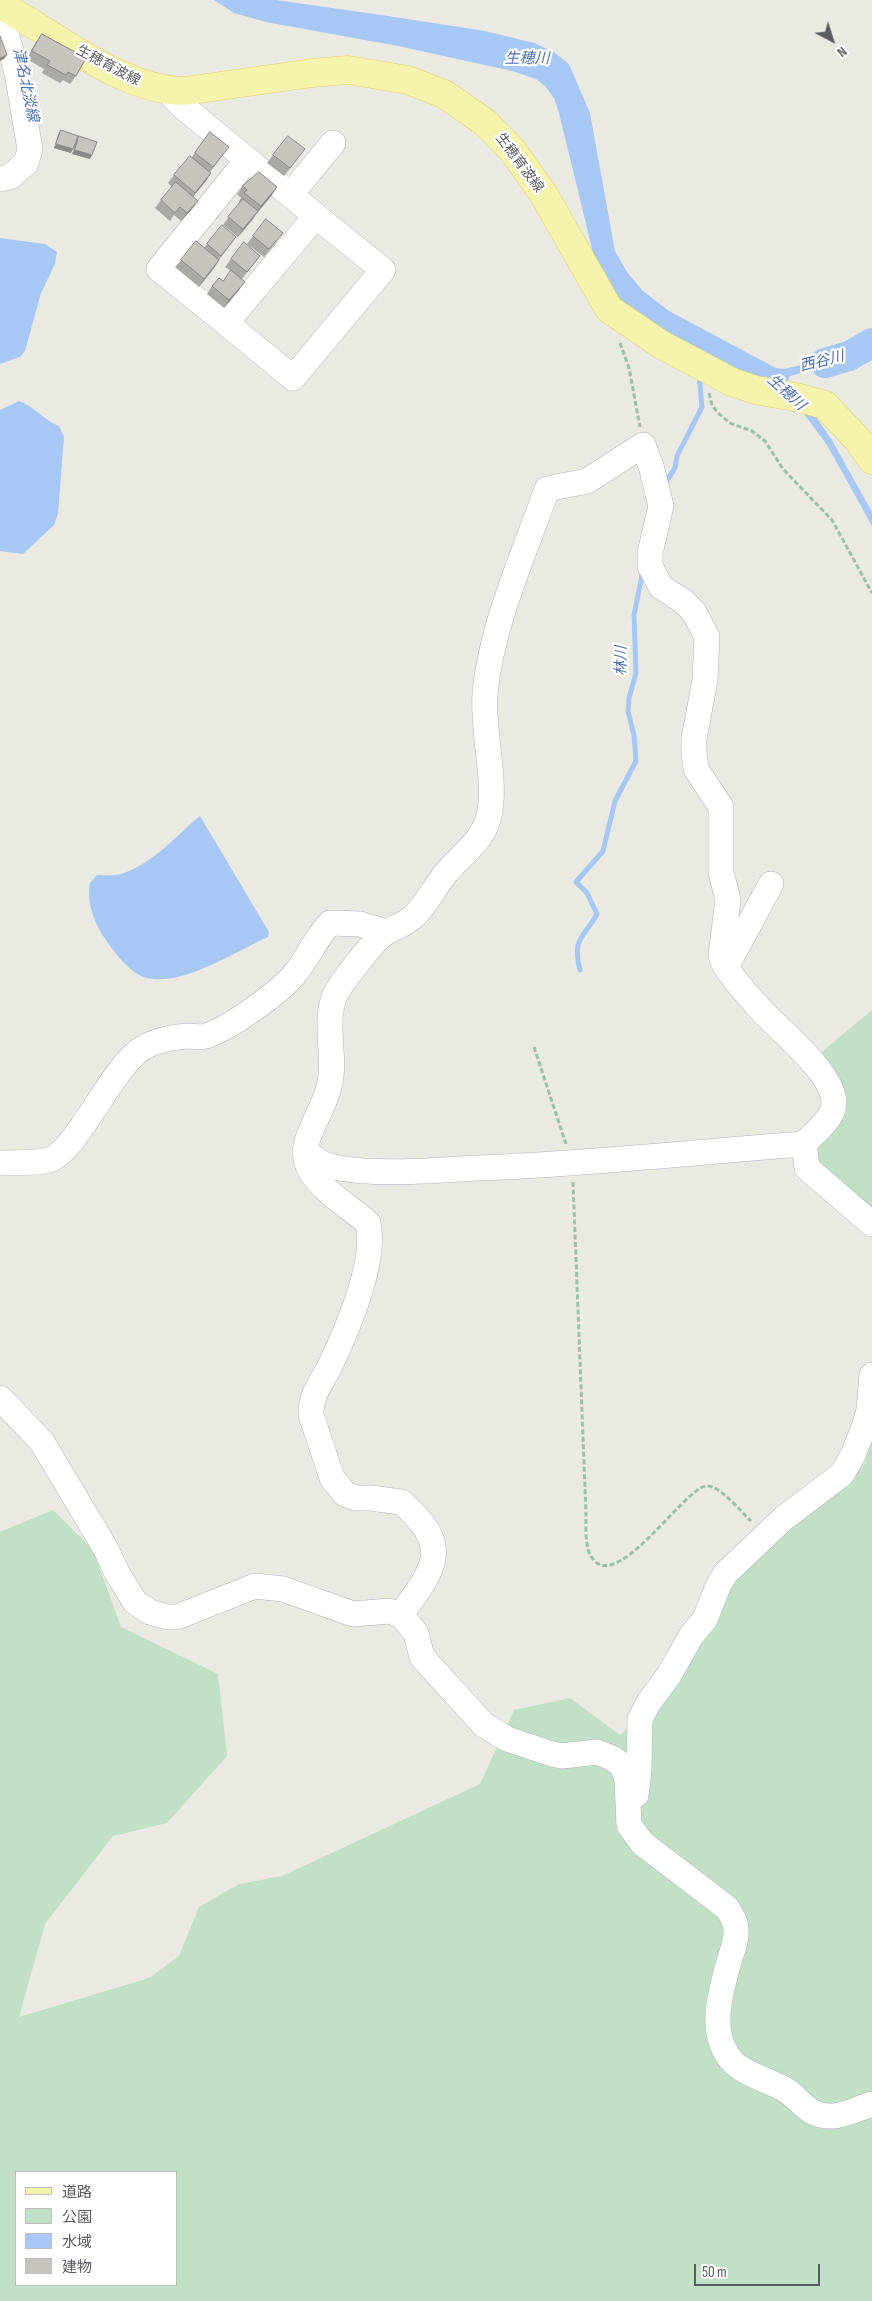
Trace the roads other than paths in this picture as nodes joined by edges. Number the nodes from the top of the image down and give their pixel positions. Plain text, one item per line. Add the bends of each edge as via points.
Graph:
1 (7, 7) edge
2 (168, 91) junction
3 (333, 143) dead end
4 (247, 160) junction
5 (0, 179) edge
6 (290, 195) junction
7 (316, 216) junction
8 (226, 323) junction
9 (870, 449) edge
10 (772, 884) dead end
11 (386, 932) junction
12 (726, 967) junction
13 (804, 1144) junction
14 (306, 1150) junction
15 (0, 1163) edge
16 (872, 1224) edge
17 (872, 1375) edge
18 (0, 1398) edge
19 (401, 1615) junction
20 (628, 1814) junction
21 (872, 2104) edge

1 - 2 main road, 生穂育波線 via 134,82
1 - 5 street via 30,149 26,163 10,177
2 - 4 street
2 - 9 main road, 生穂育波線 via 185,92 348,70 398,78 435,90 479,117 513,151 544,195 609,309 701,366 743,386 820,403
3 - 6 street
4 - 6 street
4 - 8 street via 159,269
6 - 7 street
7 - 8 street
7 - 8 street via 383,270 293,378
10 - 12 street
11 - 12 street via 405,924 416,914 447,872 478,839 489,816 485,695 489,666 511,589 547,489 587,481 643,445 660,501 650,566 661,587 694,612 707,637 706,680 694,754 696,769 721,807 721,872 728,900 721,955
11 - 14 street via 336,993 330,1024 330,1087
11 - 15 street via 360,924 330,923 293,976 246,1015 204,1037 178,1038 150,1044 140,1050 117,1075 70,1146 59,1155 50,1160
12 - 13 street via 809,1059 832,1093 833,1110
13 - 14 street via 571,1164 363,1171 321,1163
13 - 16 street via 806,1168
14 - 19 street via 313,1178 368,1223 369,1229 368,1260 361,1288 330,1366 316,1390 311,1414 332,1478 341,1491 350,1497 401,1502 432,1537 433,1563
17 - 20 street via 869,1410 849,1464 832,1483 784,1518 726,1573 705,1619 644,1710 640,1719 635,1801
18 - 19 street via 42,1442 116,1571 142,1609 177,1617 245,1588 262,1586 283,1589 353,1614 389,1611
19 - 20 street via 416,1633 422,1657 484,1725 507,1739 552,1754 597,1752 622,1765
20 - 21 street via 629,1825 642,1843 727,1908 734,1918 735,1940 718,2003 720,2033 728,2056 735,2065 787,2090 811,2111 824,2115 838,2117

